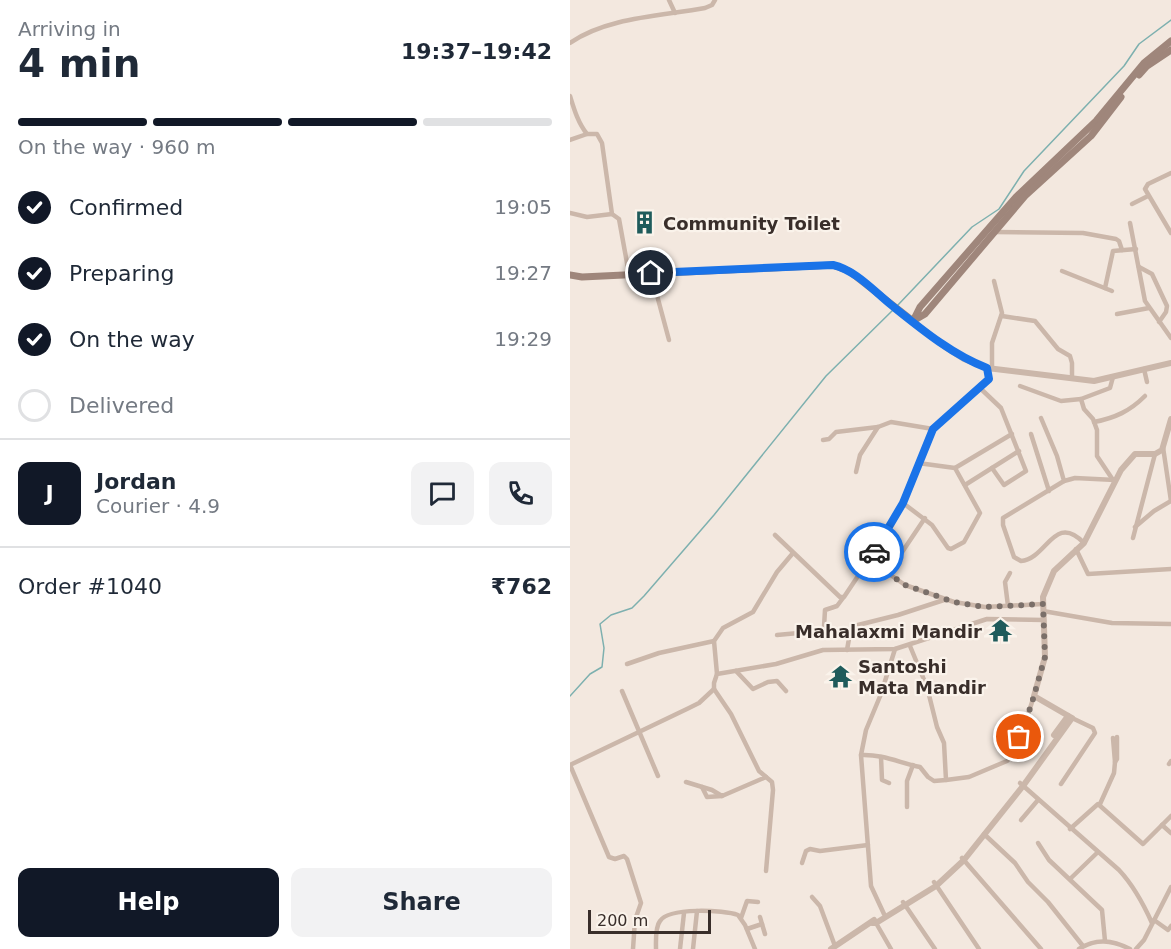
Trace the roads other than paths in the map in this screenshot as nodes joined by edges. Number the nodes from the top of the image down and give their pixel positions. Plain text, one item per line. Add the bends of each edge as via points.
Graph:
1 (669, 0) edge
2 (707, 0) edge
3 (715, 0) edge
4 (710, 7) junction
5 (675, 13) junction
6 (1171, 41) edge
7 (570, 43) edge
8 (1171, 50) edge
9 (570, 96) edge
10 (587, 134) junction
11 (570, 140) edge
12 (1171, 173) edge
13 (1148, 196) junction
14 (1132, 204) dead end
15 (570, 213) edge
16 (612, 214) junction
17 (1130, 223) dead end
18 (994, 232) junction
19 (1171, 233) edge
20 (1136, 249) junction
21 (1122, 250) junction
22 (1139, 267) junction
23 (1062, 272) dead end
24 (651, 273) junction
25 (629, 274) junction
26 (570, 275) edge
27 (994, 281) dead end
28 (1105, 288) junction
29 (1112, 291) dead end
30 (1149, 308) junction
31 (1117, 314) dead end
32 (1002, 316) junction
33 (913, 321) junction
34 (1159, 322) junction
35 (1171, 338) edge
36 (669, 340) dead end
37 (1171, 363) edge
38 (990, 368) junction
39 (1144, 369) junction
40 (1113, 377) junction
41 (1072, 378) junction
42 (1147, 382) dead end
43 (1020, 386) dead end
44 (980, 388) junction
45 (1145, 396) dead end
46 (1081, 399) junction
47 (1041, 418) dead end
48 (1171, 419) edge
49 (1094, 422) junction
50 (878, 428) junction
51 (933, 429) junction
52 (1012, 434) junction
53 (1031, 434) dead end
54 (823, 441) dead end
55 (1163, 447) junction
56 (1019, 452) junction
57 (1155, 454) junction
58 (1171, 454) edge
59 (1165, 455) junction
60 (918, 463) junction
61 (955, 468) junction
62 (992, 468) junction
63 (856, 472) dead end
64 (1115, 480) junction
65 (1064, 481) junction
66 (965, 485) junction
67 (1049, 491) junction
68 (1171, 501) edge
69 (903, 503) junction
70 (925, 518) junction
71 (1135, 527) junction
72 (775, 535) dead end
73 (1133, 538) dead end
74 (1084, 543) junction
75 (1076, 549) junction
76 (794, 554) junction
77 (869, 560) junction
78 (1171, 569) edge
79 (888, 573) junction
80 (1010, 573) dead end
81 (843, 598) junction
82 (947, 599) junction
83 (1008, 606) junction
84 (1043, 607) junction
85 (1044, 620) junction
86 (1171, 624) edge
87 (777, 635) dead end
88 (714, 641) junction
89 (910, 646) junction
90 (896, 649) junction
91 (848, 650) junction
92 (627, 664) dead end
93 (736, 671) junction
94 (717, 674) junction
95 (714, 689) junction
96 (622, 691) dead end
97 (786, 691) dead end
98 (1034, 696) junction
99 (1070, 717) junction
100 (639, 731) junction
101 (1115, 738) dead end
102 (861, 755) junction
103 (881, 757) junction
104 (913, 765) junction
105 (658, 776) dead end
106 (766, 777) junction
107 (946, 780) junction
108 (686, 782) dead end
109 (889, 783) dead end
110 (1061, 784) dead end
111 (1021, 785) junction
112 (1038, 800) junction
113 (1100, 804) junction
114 (907, 807) dead end
115 (1171, 816) edge
116 (1021, 820) dead end
117 (1162, 825) junction
118 (1070, 829) junction
119 (1171, 833) edge
120 (984, 834) junction
121 (1038, 843) dead end
122 (868, 845) junction
123 (1098, 852) junction
124 (963, 859) junction
125 (802, 863) dead end
126 (766, 871) dead end
127 (1070, 879) junction
128 (935, 884) junction
129 (1171, 887) edge
130 (812, 897) dead end
131 (758, 902) dead end
132 (904, 904) junction
133 (697, 911) junction
134 (684, 913) junction
135 (884, 914) junction
136 (760, 917) dead end
137 (741, 918) junction
138 (1153, 921) junction
139 (874, 923) junction
140 (762, 924) junction
141 (1171, 926) edge
142 (747, 929) junction
143 (765, 934) dead end
144 (1105, 941) junction
145 (833, 948) edge
146 (1081, 948) edge
147 (633, 949) edge
148 (656, 949) edge
149 (680, 949) edge
150 (693, 949) edge
151 (755, 949) edge
152 (891, 949) edge
153 (935, 949) edge
154 (979, 949) edge
155 (1041, 949) edge
156 (1130, 949) edge
157 (1136, 949) edge

1 - 5 street
2 - 4 street
3 - 4 street
4 - 5 street
5 - 7 street via 628,21 585,34
6 - 33 main road via 1144,63 1096,121 1016,197
8 - 18 main road via 1147,66 1091,136 1025,196
9 - 10 street
10 - 11 street
10 - 16 street via 597,134 602,143
12 - 13 street via 1148,184
13 - 14 street
13 - 19 street
15 - 16 street via 586,217
16 - 25 street via 619,219
17 - 20 street
18 - 21 street via 1083,233 1116,239
18 - 33 main road via 925,314
20 - 21 street
20 - 22 street
21 - 28 street via 1112,253
22 - 30 street
22 - 34 street via 1152,274 1167,306
23 - 28 street
24 - 25 main road
24 - 33 main road via 833,265 849,271
24 - 36 street
25 - 26 main road
27 - 32 street
28 - 29 street
30 - 31 street
30 - 34 street
32 - 38 street via 992,343
32 - 41 street via 1035,321 1058,349 1070,356
33 - 38 street via 964,359
34 - 35 street
37 - 39 street
38 - 41 street
38 - 44 street via 989,379
39 - 40 street
39 - 42 street
40 - 41 street via 1094,381
40 - 46 street via 1110,388
43 - 46 street via 1061,401
44 - 51 street
44 - 52 street via 1001,408
45 - 49 street via 1115,418
46 - 49 street
47 - 65 street
48 - 55 street
49 - 64 street via 1097,456
50 - 51 street via 898,422
50 - 54 street via 836,432
50 - 63 street via 860,455
51 - 60 street
52 - 56 street
52 - 61 street
53 - 67 street
55 - 57 street
55 - 59 street
56 - 62 street
56 - 62 street via 1026,472 1004,485
57 - 64 street via 1135,454
57 - 71 street
58 - 59 street
59 - 68 street
60 - 61 street
60 - 69 street
61 - 66 street
62 - 66 street
64 - 65 street
64 - 74 street
65 - 67 street
66 - 70 street via 980,513 964,542 948,548
67 - 74 street via 1002,520 1014,557 1021,561 1031,558 1065,532 1074,533
68 - 71 street
69 - 70 street
69 - 77 street
70 - 79 street
71 - 73 street
72 - 76 street
74 - 75 street
75 - 78 street via 1088,574
75 - 84 street via 1054,571
76 - 81 street
76 - 88 street via 777,572 753,612 723,628
77 - 79 street
77 - 81 street
79 - 82 street via 905,585
80 - 83 street via 1005,582
81 - 87 street via 837,606 825,610 820,631
82 - 83 street via 967,605
82 - 91 street via 854,626
83 - 84 street
84 - 85 street
84 - 86 street via 1112,623
85 - 89 street via 987,619
85 - 98 street via 1045,657
88 - 92 street
88 - 94 street
89 - 90 street
89 - 107 street via 944,743
90 - 91 street
90 - 102 street via 866,730
91 - 93 street via 823,650
93 - 94 street
93 - 97 street via 753,689 775,681
94 - 95 street
95 - 100 street via 699,703
95 - 106 street
96 - 100 street
98 - 99 street
98 - 107 street via 1016,750 1007,760 969,777
99 - 110 street via 1093,728 1095,733
99 - 111 street
100 - 105 street
100 - 147 street via 570,765 609,856 624,856 629,862 641,903
101 - 113 street via 1114,773
102 - 103 street
102 - 122 street
103 - 104 street
103 - 109 street via 882,780
104 - 107 street via 934,781
104 - 114 street
106 - 108 street via 722,796
106 - 126 street via 773,790
111 - 112 street
111 - 120 street
112 - 116 street
112 - 118 street
113 - 117 street via 1141,844
113 - 118 street
115 - 117 street
117 - 119 street
118 - 123 street
120 - 124 street
120 - 146 street via 1015,863
121 - 127 street via 1049,860
122 - 125 street via 807,849
122 - 135 street via 872,886
123 - 127 street
123 - 138 street via 1131,882
124 - 128 street
124 - 155 street
127 - 144 street via 1102,910
128 - 132 street
128 - 154 street
129 - 138 street
130 - 145 street via 820,906
131 - 137 street via 747,901
132 - 135 street
132 - 139 street
132 - 153 street
133 - 134 street
133 - 137 street via 731,913
133 - 150 street
134 - 148 street via 660,921
134 - 149 street
135 - 139 street
136 - 140 street
137 - 142 street
138 - 141 street via 1168,930
138 - 157 street
139 - 145 street
139 - 152 street
140 - 142 street
140 - 143 street
142 - 151 street
144 - 146 street
144 - 156 street

